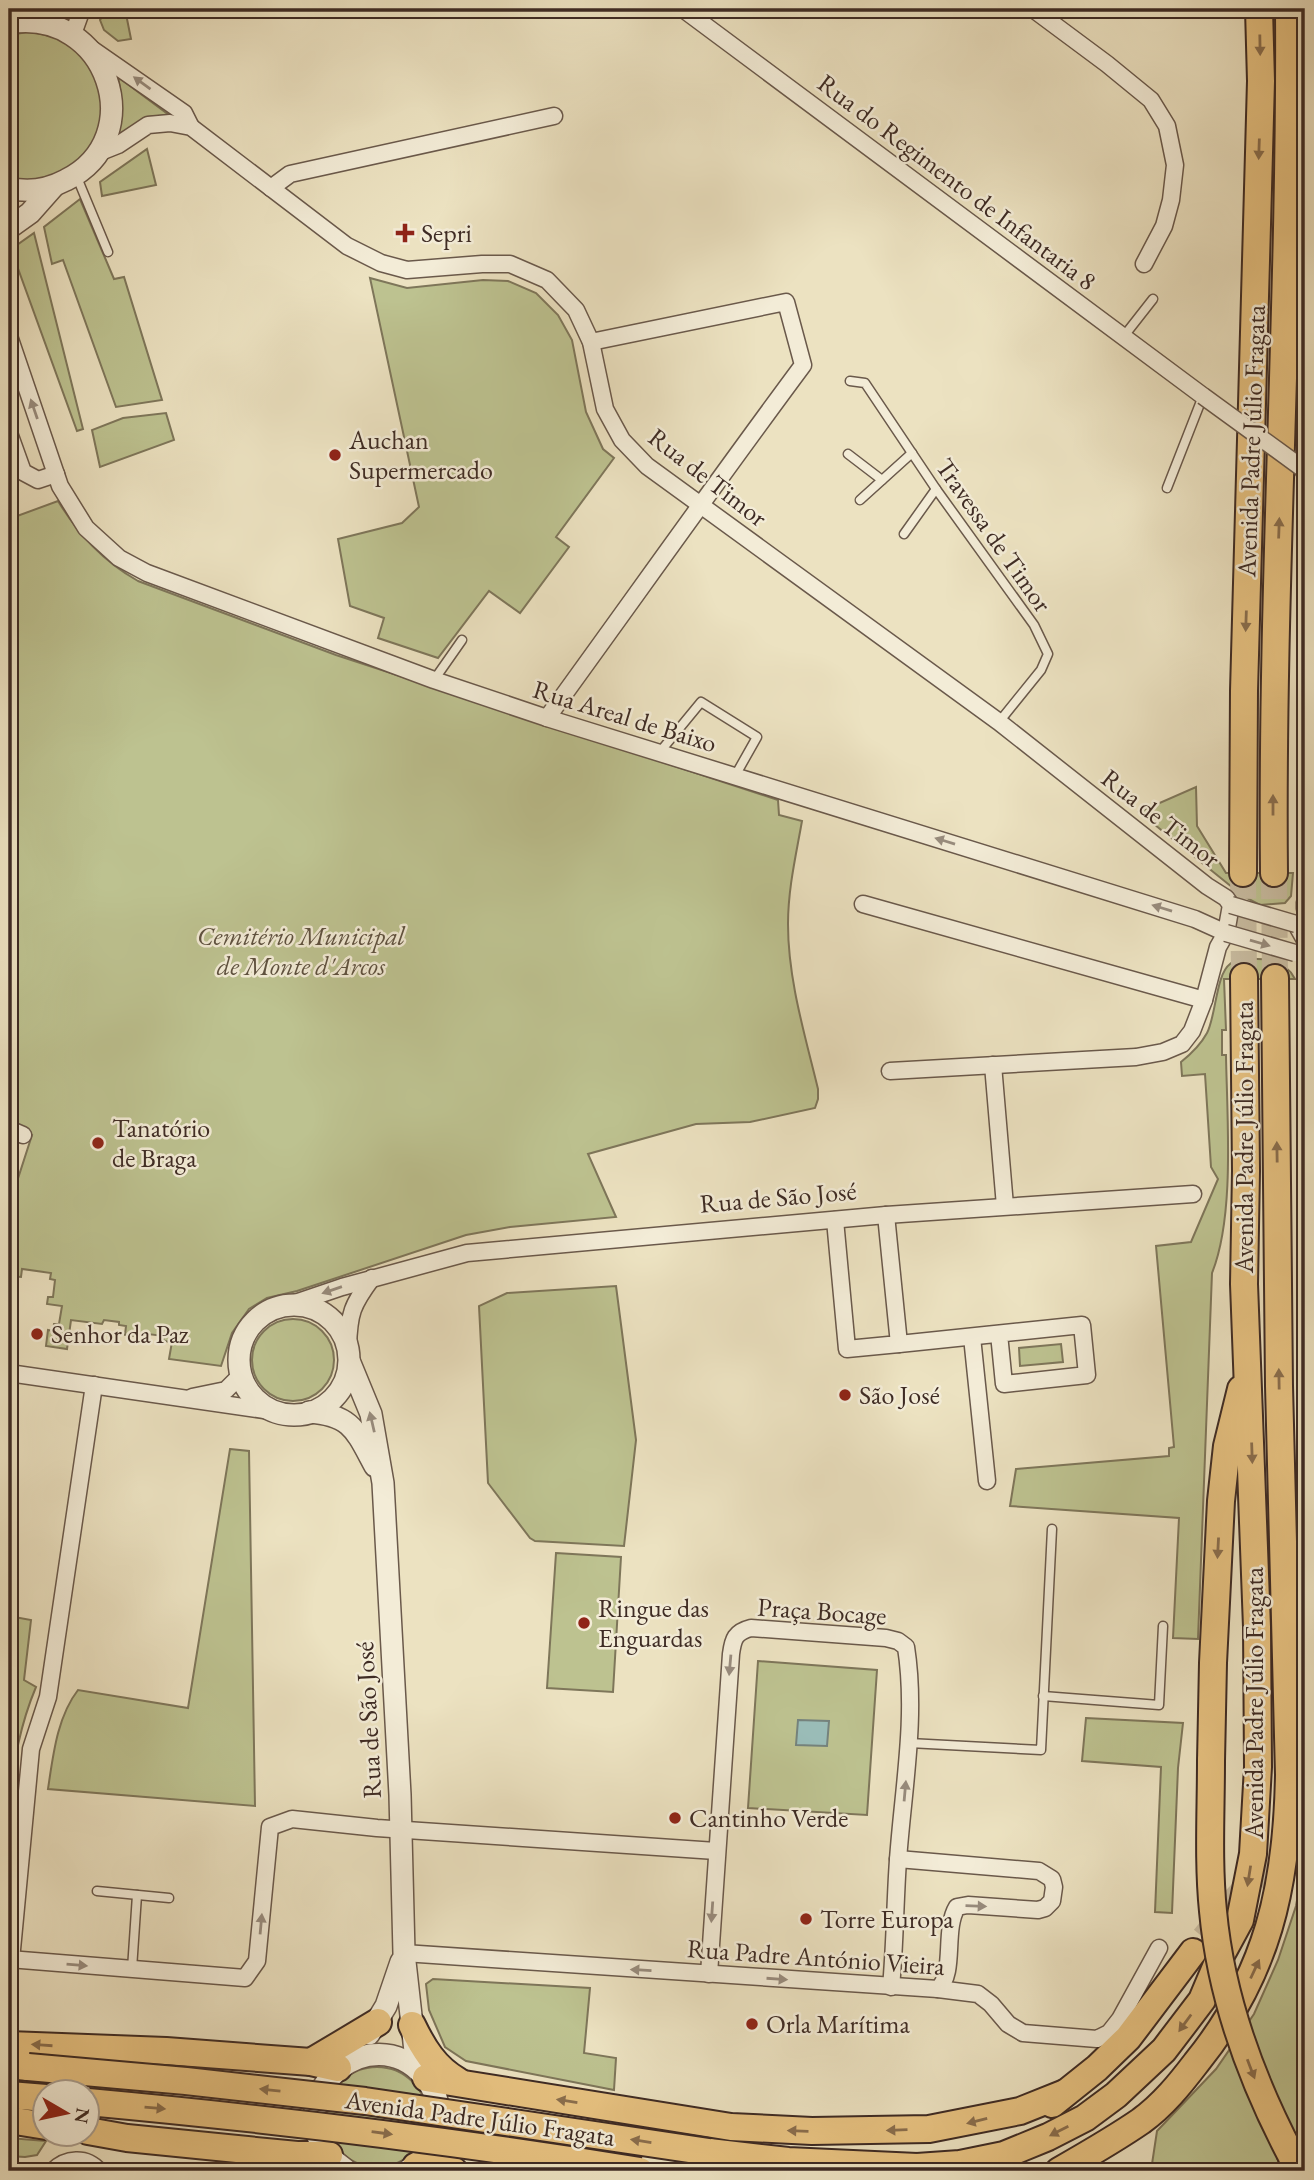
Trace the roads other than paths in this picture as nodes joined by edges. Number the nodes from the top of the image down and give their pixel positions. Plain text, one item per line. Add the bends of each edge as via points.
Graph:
1 (55, 9) edge
2 (82, 9) edge
3 (682, 9) edge
4 (1032, 9) edge
5 (1259, 9) edge
6 (1289, 9) edge
7 (9, 23) edge
8 (74, 36) junction
9 (1305, 73) edge
10 (554, 116) dead end
11 (191, 127) junction
12 (1290, 141) junction
13 (98, 153) junction
14 (76, 176) junction
15 (53, 187) junction
16 (9, 188) edge
17 (271, 188) junction
18 (9, 228) edge
19 (108, 252) dead end
20 (1144, 264) dead end
21 (1153, 299) dead end
22 (1124, 336) junction
23 (9, 337) edge
24 (591, 342) junction
25 (850, 381) dead end
26 (1203, 396) junction
27 (1251, 431) junction
28 (9, 433) edge
29 (912, 453) junction
30 (848, 454) dead end
31 (1304, 465) edge
32 (56, 474) junction
33 (882, 480) junction
34 (1167, 488) dead end
35 (936, 489) junction
36 (860, 500) dead end
37 (701, 506) junction
38 (904, 534) dead end
39 (462, 640) dead end
40 (434, 680) junction
41 (547, 718) junction
42 (999, 722) junction
43 (659, 753) junction
44 (735, 776) junction
45 (1242, 873) tunnel mouth
46 (1274, 873) tunnel mouth
47 (1305, 902) edge
48 (863, 904) dead end
49 (1231, 905) junction
50 (1305, 909) edge
51 (1226, 933) junction
52 (1305, 940) edge
53 (1300, 949) edge
54 (1244, 977) tunnel mouth
55 (1275, 978) tunnel mouth
56 (1203, 1000) junction
57 (993, 1065) junction
58 (890, 1070) dead end
59 (1193, 1194) dead end
60 (1005, 1206) junction
61 (886, 1215) junction
62 (835, 1220) junction
63 (372, 1278) junction
64 (292, 1304) junction
65 (999, 1334) junction
66 (972, 1337) junction
67 (899, 1344) junction
68 (349, 1355) junction
69 (1248, 1361) junction
70 (9, 1373) edge
71 (241, 1375) junction
72 (94, 1385) junction
73 (183, 1399) junction
74 (271, 1411) junction
75 (309, 1412) junction
76 (987, 1482) dead end
77 (383, 1483) junction
78 (1052, 1529) dead end
79 (1163, 1626) dead end
80 (1287, 1639) junction
81 (1043, 1696) junction
82 (1305, 1699) edge
83 (909, 1742) junction
84 (401, 1829) junction
85 (716, 1851) junction
86 (898, 1859) junction
87 (97, 1891) dead end
88 (137, 1895) junction
89 (169, 1898) dead end
90 (1159, 1948) dead end
91 (1193, 1952) tunnel mouth
92 (404, 1953) junction
93 (10, 1959) edge
94 (132, 1969) junction
95 (709, 1974) junction
96 (891, 1987) junction
97 (938, 1989) junction
98 (378, 2022) junction
99 (412, 2025) junction
100 (9, 2045) edge
101 (311, 2062) junction
102 (344, 2065) junction
103 (18, 2066) edge
104 (422, 2073) junction
105 (462, 2084) junction
106 (1065, 2093) junction
107 (102, 2103) edge
108 (9, 2120) edge
109 (32, 2124) edge
110 (102, 2134) edge
111 (1296, 2163) edge
112 (331, 2166) edge
113 (917, 2167) junction
114 (412, 2168) edge
115 (53, 2171) edge
116 (99, 2171) edge
117 (450, 2171) edge
118 (639, 2171) edge
119 (1059, 2171) edge

1 - 8 street
2 - 8 street
3 - 22 street, Rua do Regimento de Infantaria 8
4 - 20 street via 1151,100 1167,126 1175,165 1171,200 1164,226
5 -> 27 highway, Avenida Padre Júlio Fragata
6 - 12 highway
7 - 8 street via 37,22
11 -> 8 street, Rua de Timor via 184,113
8 - 13 street via 100,62 108,80 112,101 109,128
9 - 12 highway
10 - 17 street via 290,174
11 - 13 street via 148,125
11 - 17 street, Rua de Timor
46 -> 12 highway, Avenida Padre Júlio Fragata via 1274,692
13 - 14 street
14 - 15 street
14 - 19 lane
15 - 16 street via 35,191
15 - 18 street
17 - 24 street, Rua de Timor via 347,246 381,263 407,270 510,264 547,280 576,310
21 - 22 lane
22 - 26 street, Rua do Regimento de Infantaria 8
32 -> 23 street, Rua Areal de Baixo
24 - 37 street, Rua de Timor via 605,409 622,440 647,466
24 - 37 street via 786,302 803,365
25 - 29 lane, Travessa de Timor via 865,383
26 - 27 street, Rua do Regimento de Infantaria 8, bridge
26 - 34 lane
27 - 31 street, Rua do Regimento de Infantaria 8, bridge
27 -> 45 highway, Avenida Padre Júlio Fragata
28 - 32 street via 23,472 38,480
29 - 33 lane
29 - 35 lane, Travessa de Timor
30 - 33 lane
32 - 40 street, Rua Areal de Baixo via 86,528 119,558 147,573
33 - 36 lane
35 - 38 lane
35 - 42 lane, Travessa de Timor via 1034,625 1048,654 1041,670
37 - 41 street
37 - 42 street, Rua de Timor
39 - 40 lane
40 - 41 street, Rua Areal de Baixo
41 - 43 street, Rua Areal de Baixo
42 - 49 street, Rua de Timor
43 - 44 street, Rua Areal de Baixo
43 - 44 lane via 701,702 757,737
51 -> 44 street, Rua Areal de Baixo via 1195,919
47 - 50 street
48 - 56 street
49 - 51 street
49 - 52 street, bridge via 1296,924
51 -> 53 street, Rua Areal de Baixo, bridge
51 - 56 street
54 - 69 highway, Avenida Padre Júlio Fragata
80 -> 55 highway, Avenida Padre Júlio Fragata
56 - 57 street via 1192,1031 1182,1044 1164,1052
57 - 58 street
57 - 60 street
59 - 60 street, Rua de São José
60 - 61 street, Rua de São José
61 - 62 street, Rua de São José
61 - 67 street
62 - 63 street, Rua de São José via 467,1253
62 - 67 street via 848,1349
63 -> 64 street, Rua de São José
63 - 68 street, Rua de São José via 355,1302 349,1322
64 - 68 street via 327,1316 342,1333
64 - 71 street via 268,1311 249,1328 240,1352
65 - 65 street via 1082,1325 1087,1375 1003,1384
65 - 66 street
66 - 67 street
66 - 76 street
68 - 75 street via 346,1378 332,1400
77 -> 68 street, Rua de São José via 371,1414
69 -> 111 highway, bridge via 1227,1446 1220,1501 1213,1663 1212,1909 1217,1952 1237,2032 1259,2090
69 -> 113 highway, Avenida Padre Júlio Fragata via 1258,1767 1253,1854 1240,1920 1202,2000 1164,2050 1116,2095 1085,2118 1004,2155
70 - 72 street
71 - 73 street via 226,1390
71 - 74 street via 254,1398
72 - 73 street
72 - 93 street via 48,1697 32,1749
73 - 74 street
74 - 75 street
75 - 77 street, Rua de São José via 331,1414 352,1425
77 - 84 street, Rua de São José
78 - 81 lane
79 - 81 lane via 1158,1705
80 - 82 highway
119 -> 80 highway, Avenida Padre Júlio Fragata via 1142,2120 1172,2093 1221,2033 1259,1959 1276,1907 1288,1826
81 - 83 lane via 1041,1750
83 -> 85 street, Praça Bocage via 908,1664 906,1647 898,1641 741,1630 733,1639 731,1654
86 -> 83 street, Praça Bocage
84 - 85 street
84 - 92 street, Rua de São José
94 -> 84 street via 245,1979 257,1961 270,1827 292,1819
85 -> 95 street, Praça Bocage
86 - 96 street, Praça Bocage
97 -> 86 street via 946,1978 950,1918 957,1907 1045,1908 1052,1901 1052,1879 1039,1871
87 - 88 lane
88 - 89 lane
88 - 94 lane
90 - 97 street, Rua Padre António Vieira via 1120,2019 1097,2039 1023,2033 978,1994
91 - 106 highway via 1128,2038
95 -> 92 street, Rua Padre António Vieira
92 - 98 street, Rua de São José
92 - 99 street, Rua de São José
93 -> 94 street
95 -> 96 street, Rua Padre António Vieira
96 - 97 street, Rua Padre António Vieira
98 - 101 highway
98 - 102 street, Rua de São José
99 - 104 street, Rua de São José
99 - 105 highway via 430,2059
101 -> 100 highway via 166,2050
101 - 102 highway
102 - 104 street via 360,2057 384,2055 407,2062
102 - 112 street, Rua de São José via 327,2080 316,2110 320,2142
113 -> 103 highway, Avenida Padre Júlio Fragata, bridge via 788,2161 365,2101
104 - 105 highway
104 - 114 street, Rua de São José via 436,2095 437,2133 429,2151
106 -> 105 highway via 1020,2111 942,2127 813,2131 731,2127
106 - 113 highway via 1017,2134 937,2154
107 -> 118 highway, Avenida Padre Júlio Fragata, bridge via 363,2130
108 - 109 highway
110 - 112 highway via 297,2155
114 - 117 highway
115 - 116 street via 68,2161 82,2160

